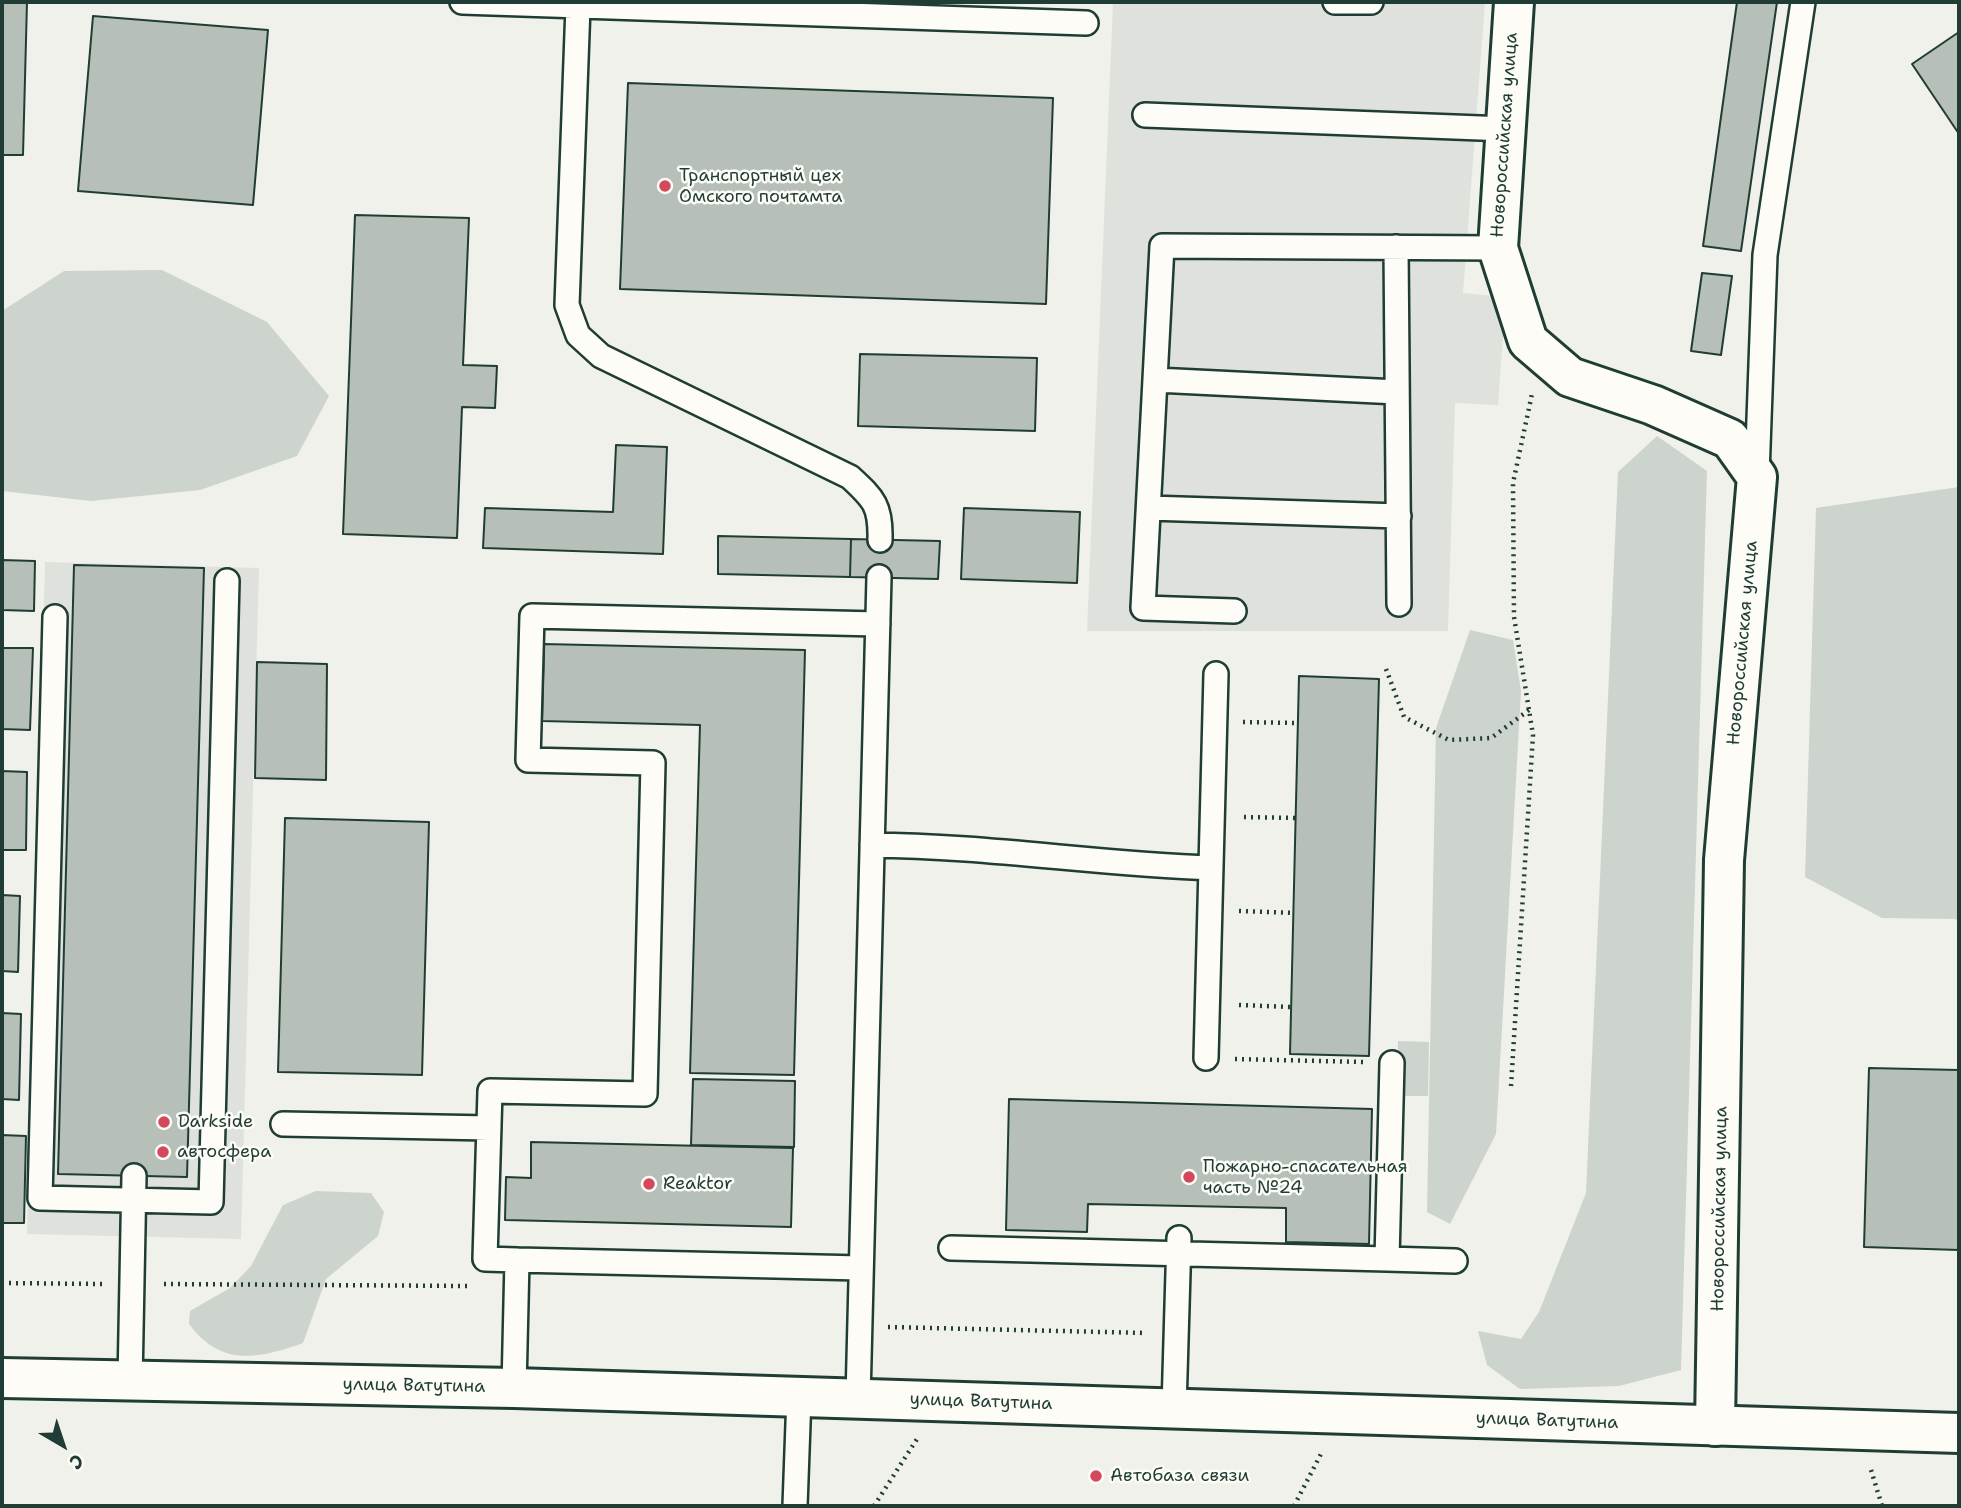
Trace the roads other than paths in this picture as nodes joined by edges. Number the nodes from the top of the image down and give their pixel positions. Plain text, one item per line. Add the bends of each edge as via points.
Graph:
1 (462, 2) edge
2 (1335, 2) edge
3 (1371, 2) edge
4 (1514, 2) edge
5 (1803, 2) edge
6 (578, 6) junction
7 (1086, 23) dead end
8 (1145, 115) dead end
9 (1506, 129) junction
10 (1396, 247) junction
11 (1498, 248) junction
12 (1156, 380) junction
13 (1397, 392) junction
14 (1757, 477) junction
15 (1149, 508) junction
16 (1399, 516) junction
17 (880, 540) dead end
18 (879, 578) dead end
19 (227, 581) dead end
20 (1399, 604) dead end
21 (1234, 611) dead end
22 (55, 617) dead end
23 (878, 624) junction
24 (1216, 674) dead end
25 (872, 845) junction
26 (1211, 868) junction
27 (1206, 1058) road end
28 (1392, 1063) road end
29 (283, 1124) dead end
30 (489, 1128) junction
31 (134, 1176) dead end
32 (134, 1201) junction
33 (1179, 1246) junction
34 (951, 1248) dead end
35 (1387, 1259) junction
36 (517, 1260) junction
37 (1455, 1261) dead end
38 (861, 1268) junction
39 (2, 1378) edge
40 (130, 1381) junction
41 (513, 1388) junction
42 (799, 1396) junction
43 (858, 1398) junction
44 (1174, 1408) junction
45 (1715, 1426) junction
46 (1959, 1433) edge
47 (795, 1506) edge

1 - 6 lane
2 - 3 lane
4 - 9 main road, Новороссийская улица
5 - 14 lane via 1765,255
6 - 7 lane
6 - 17 lane via 567,305 578,335 601,356 850,477 872,496 881,516
8 - 9 lane
9 - 11 main road, Новороссийская улица
10 - 11 lane
10 - 12 lane via 1163,246
10 - 13 lane
11 - 14 main road, Новороссийская улица via 1528,341 1570,377 1653,405 1730,439
12 - 13 lane
12 - 15 lane
13 - 16 lane
14 - 45 main road, Новороссийская улица via 1724,860
15 - 16 lane
15 - 21 lane via 1143,608
16 - 20 lane
18 - 23 lane
19 - 32 lane via 211,1202
22 - 32 lane via 40,1199
23 - 25 lane
23 - 30 lane via 532,616 528,760 653,763 645,1094 490,1091
24 - 26 lane
25 - 26 lane via 942,846
25 - 38 lane
26 - 27 lane
28 - 35 lane
29 - 30 lane
30 - 36 lane via 485,1259
31 - 32 lane
32 - 40 lane
33 - 34 lane
33 - 35 lane
33 - 44 lane
35 - 37 lane
36 - 38 lane
36 - 41 lane
38 - 43 lane
39 - 40 main road, улица Ватутина
40 - 41 main road, улица Ватутина
41 - 42 main road, улица Ватутина
42 - 43 main road, улица Ватутина
42 - 47 lane
43 - 44 main road, улица Ватутина
44 - 45 main road, улица Ватутина
45 - 46 main road, улица Ватутина

